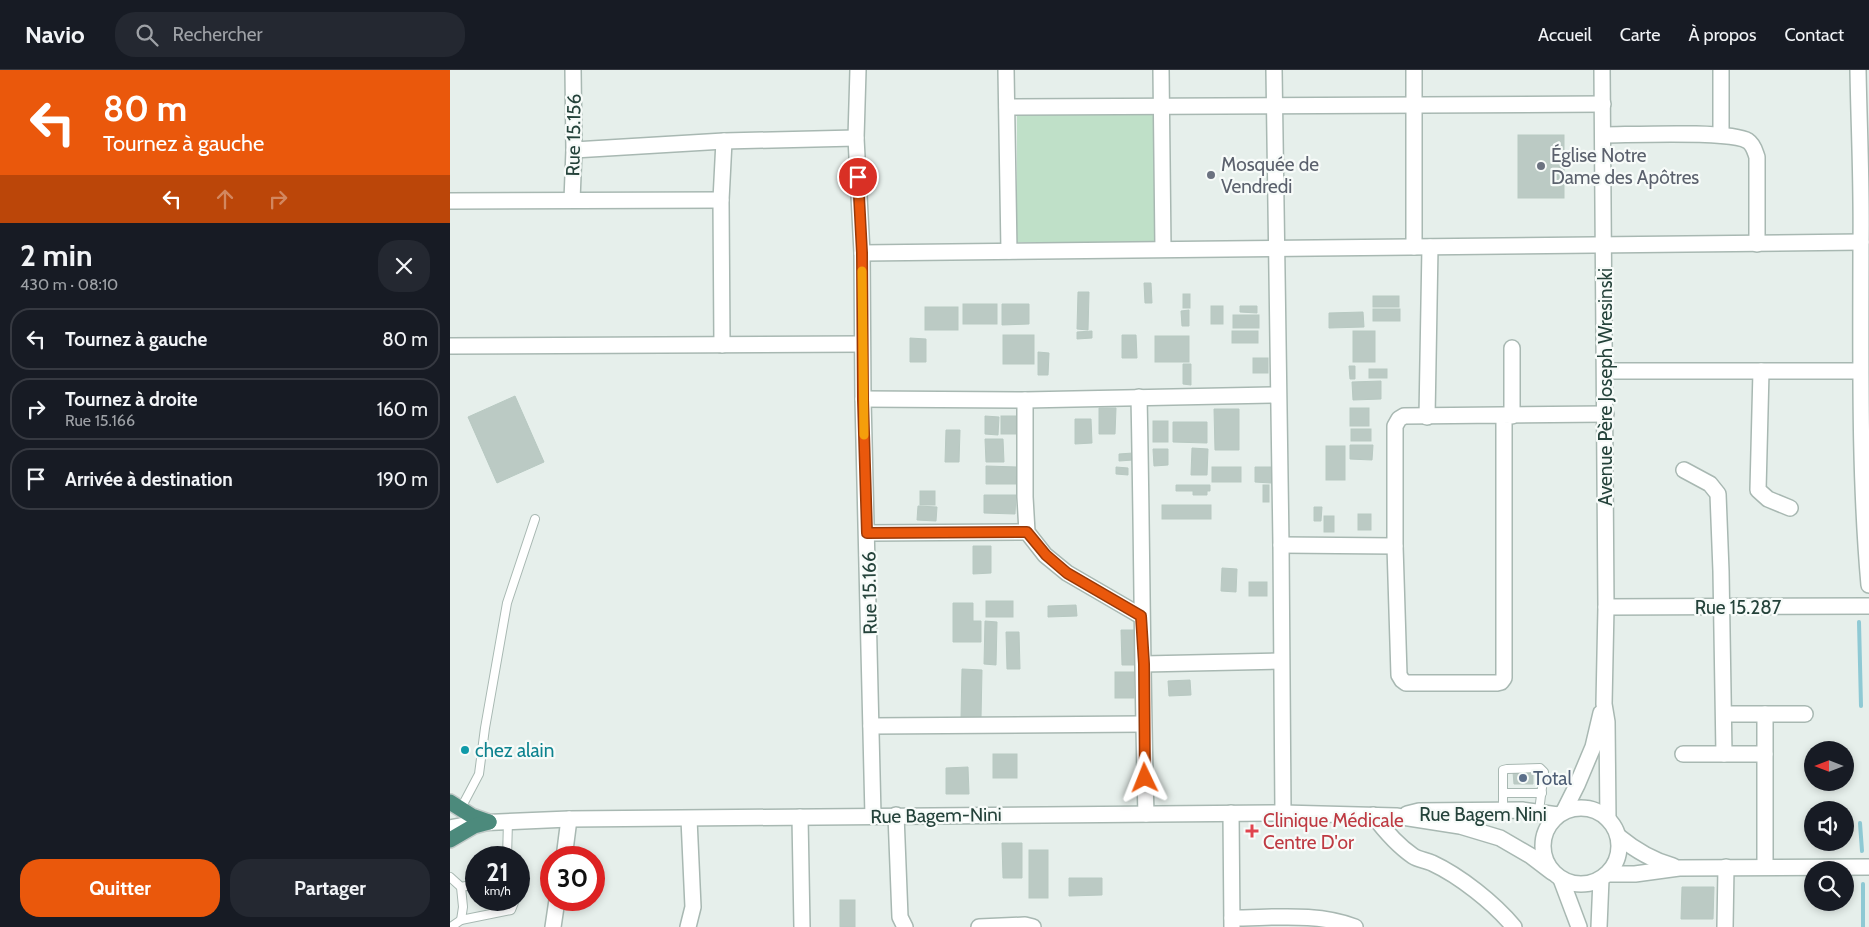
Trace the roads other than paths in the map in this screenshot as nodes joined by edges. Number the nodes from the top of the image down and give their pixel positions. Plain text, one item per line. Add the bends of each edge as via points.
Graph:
1 (573, 70) edge
2 (858, 70) edge
3 (1006, 70) edge
4 (1161, 70) edge
5 (1274, 70) edge
6 (1414, 70) edge
7 (1602, 70) edge
8 (1721, 70) edge
9 (1858, 70) edge
10 (1603, 104) junction
11 (1415, 105) junction
12 (1162, 106) junction
13 (1275, 106) junction
14 (1006, 108) junction
15 (1603, 135) junction
16 (1721, 135) junction
17 (856, 138) junction
18 (724, 141) junction
19 (574, 150) junction
20 (572, 200) junction
21 (722, 200) junction
22 (450, 201) edge
23 (1861, 242) junction
24 (1757, 244) junction
25 (1604, 245) junction
26 (1414, 247) junction
27 (1430, 247) junction
28 (1277, 248) junction
29 (1163, 249) junction
30 (1009, 251) junction
31 (862, 253) junction
32 (862, 344) junction
33 (722, 345) junction
34 (450, 346) edge
35 (1512, 348) dead end
36 (1605, 371) junction
37 (1761, 371) junction
38 (1860, 371) junction
39 (1278, 395) junction
40 (1139, 397) junction
41 (863, 400) junction
42 (1025, 400) junction
43 (1606, 414) junction
44 (1508, 416) junction
45 (1427, 417) junction
46 (1684, 470) dead end
47 (1790, 508) dead end
48 (534, 519) dead end
49 (1027, 532) junction
50 (867, 533) junction
51 (1281, 545) junction
52 (1395, 546) junction
53 (1869, 585) edge
54 (1606, 606) junction
55 (1869, 606) edge
56 (1722, 607) junction
57 (1141, 616) junction
58 (1281, 661) junction
59 (1144, 664) junction
60 (1604, 704) junction
61 (1724, 714) junction
62 (1765, 714) junction
63 (1805, 714) dead end
64 (1143, 724) junction
65 (872, 726) junction
66 (1683, 754) dead end
67 (1724, 754) junction
68 (1765, 754) junction
69 (1542, 793) junction
70 (1503, 794) junction
71 (454, 810) edge
72 (1503, 811) junction
73 (1283, 812) junction
74 (1539, 812) junction
75 (1231, 813) junction
76 (1561, 813) junction
77 (1146, 814) junction
78 (896, 815) junction
79 (1373, 815) junction
80 (872, 816) junction
81 (1396, 816) junction
82 (800, 817) junction
83 (569, 819) junction
84 (689, 819) junction
85 (1608, 819) junction
86 (508, 821) junction
87 (482, 822) junction
88 (450, 828) edge
89 (1618, 836) junction
90 (450, 840) edge
91 (507, 846) edge
92 (566, 846) edge
93 (1726, 867) junction
94 (1765, 867) junction
95 (1869, 867) edge
96 (1679, 868) junction
97 (1556, 876) junction
98 (1604, 876) junction
99 (450, 877) edge
100 (465, 886) edge
101 (461, 887) junction
102 (506, 911) edge
103 (555, 911) edge
104 (461, 920) junction
105 (1296, 922) edge
106 (1232, 923) edge
107 (451, 927) edge
108 (553, 927) edge
109 (688, 927) edge
110 (802, 927) edge
111 (905, 927) edge
112 (979, 927) edge
113 (1033, 927) edge
114 (1355, 927) edge
115 (1514, 927) edge
116 (1579, 927) edge
117 (1599, 927) edge
118 (1725, 927) edge

1 - 19 street, Rue 15.156
2 - 17 street, Rue 15.166
3 - 14 street
4 - 12 street
5 - 13 street
6 - 11 street
7 - 10 street, Avenue Père Joseph Wresinski
8 - 16 street
9 - 23 street
10 - 11 street
10 - 15 street, Avenue Père Joseph Wresinski
11 - 13 street
11 - 26 street
12 - 13 street
12 - 14 street
12 - 29 street
13 - 28 street
14 - 30 street
15 - 16 street
15 - 25 street, Avenue Père Joseph Wresinski
16 - 24 street via 1748,141 1754,147 1757,158
17 - 18 street
17 - 31 street, Rue 15.166
18 - 19 street
18 - 21 street
19 - 20 street, Rue 15.156
20 - 21 street
20 - 22 street
21 - 33 street
23 - 24 street
23 - 38 street
24 - 25 street
25 - 27 street
25 - 36 street, Avenue Père Joseph Wresinski
26 - 27 street
26 - 28 street
27 - 45 street
28 - 29 street
28 - 39 street
29 - 30 street
30 - 31 street
31 - 32 street, Rue 15.166
32 - 33 street
32 - 41 street, Rue 15.166
33 - 34 street
35 - 44 street
36 - 37 street
36 - 43 street, Avenue Père Joseph Wresinski
37 - 38 street
37 - 47 street via 1758,490 1768,499
38 - 53 street via 1865,551
39 - 40 street
39 - 51 street
40 - 42 street
40 - 57 street
41 - 42 street
41 - 50 street, Rue 15.166
42 - 49 street
43 - 44 street
43 - 54 street, Avenue Père Joseph Wresinski
44 - 45 street
44 - 52 street via 1502,682 1406,683 1402,680 1399,675
45 - 52 street via 1404,416 1395,426
46 - 56 street via 1710,484 1718,494
48 - 71 lane via 507,602 479,774
49 - 50 street
49 - 57 street via 1067,573
50 - 65 street, Rue 15.166
51 - 52 street
51 - 58 street
54 - 56 street, Rue 15.287
54 - 60 street, Avenue Père Joseph Wresinski
55 - 56 street, Rue 15.287
56 - 61 street
57 - 59 street
58 - 59 street
58 - 73 street
59 - 64 street
60 - 76 street, Avenue Père Joseph Wresinski via 1592,747 1577,785
60 - 85 street, Avenue Père Joseph Wresinski
61 - 62 street
61 - 67 street
62 - 63 street
62 - 68 street
64 - 65 street
64 - 77 street
65 - 80 street, Rue 15.166
66 - 67 street
67 - 68 street
68 - 94 street
69 - 70 lane
69 - 70 lane via 1544,772 1540,768 1503,770
69 - 74 lane
70 - 72 lane
71 - 87 highway
72 - 74 street, Rue Bagem Nini
72 - 81 street, Rue Bagem Nini via 1419,812
73 - 75 street, Rue Bagem-Nini
73 - 79 street, Rue Bagem-Nini
74 - 76 street, Rue Bagem Nini
75 - 77 street, Rue Bagem-Nini
75 - 106 street
76 - 85 street via 1588,808
76 - 97 street via 1545,831 1542,842 1546,863
77 - 78 street, Rue Bagem-Nini
78 - 80 street, Rue Bagem-Nini
78 - 111 street via 900,917
79 - 81 street, Rue Bagem-Nini
79 - 115 street via 1390,837 1415,857 1453,876 1502,912
80 - 82 street, Rue Bagem-Nini
81 - 97 street, Rue Bagem Nini via 1485,833 1516,847
82 - 84 street, Rue Bagem-Nini
82 - 110 street
83 - 84 street, Rue Bagem-Nini
83 - 86 street, Rue Bagem-Nini
83 - 92 street
84 - 109 street via 693,907
85 - 89 street
86 - 87 street, Rue Bagem-Nini
86 - 91 lane
87 - 88 street, Rue Bagem-Nini
87 - 90 highway
89 - 96 street via 1658,862
89 - 98 street via 1618,856
93 - 94 street
93 - 96 street
93 - 118 street
94 - 95 street
96 - 98 street
97 - 98 street via 1574,884 1588,884
97 - 116 street
98 - 117 street
99 - 101 lane
100 - 101 lane
101 - 104 lane
102 - 104 lane
103 - 108 street
104 - 107 lane
105 - 106 street
105 - 114 street via 1341,922
112 - 113 street

